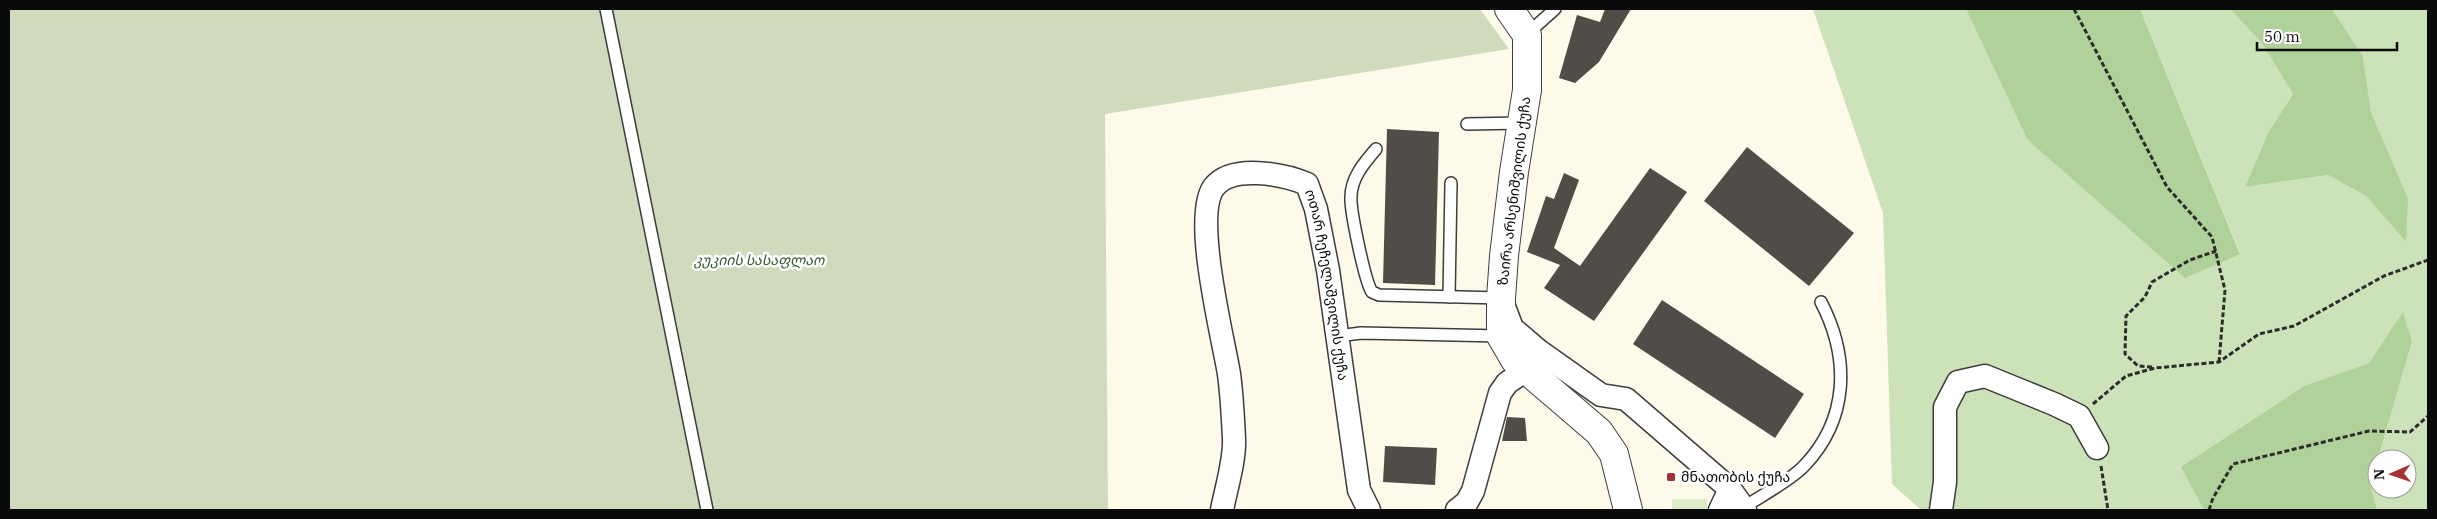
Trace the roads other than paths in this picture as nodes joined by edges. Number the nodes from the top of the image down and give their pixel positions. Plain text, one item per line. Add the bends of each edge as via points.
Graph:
1 (606, 9) edge
2 (1508, 9) edge
3 (1555, 9) edge
4 (1527, 35) junction
5 (1522, 123) junction
6 (1467, 124) dead end
7 (1376, 149) dead end
8 (1451, 183) dead end
9 (1449, 297) junction
10 (1500, 298) junction
11 (1821, 302) dead end
12 (1338, 336) junction
13 (1501, 336) junction
14 (1532, 361) junction
15 (2097, 448) road end
16 (1730, 488) junction
17 (1744, 509) edge
18 (707, 510) edge
19 (1222, 510) edge
20 (1369, 510) edge
21 (1457, 510) edge
22 (1628, 510) edge
23 (1720, 510) edge
24 (1941, 510) edge

1 - 18 lane
2 - 4 street
3 - 4 lane
4 - 5 street, ზაირა არსენიშვილის ქუჩა via 1527,90
5 - 6 lane
5 - 10 street, ზაირა არსენიშვილის ქუჩა
7 - 9 lane via 1356,177 1351,197 1368,286 1379,295
8 - 9 lane
9 - 10 lane
10 - 13 street, ზაირა არსენიშვილის ქუჩა
10 - 14 street via 1512,328
11 - 17 lane via 1831,320 1842,383 1828,436 1803,467
12 - 13 lane via 1362,333
12 - 19 street, ოთარ ჩეჩელაშვილის ქუჩა via 1316,209 1307,184 1288,176 1227,175 1213,188 1206,217 1212,284 1229,376 1235,442
12 - 20 street, ოთარ ჩეჩელაშვილის ქუჩა via 1358,490
13 - 14 street, ზაირა არსენიშვილის ქუჩა via 1515,360
14 - 16 street via 1601,395 1626,398
14 - 21 street via 1500,393 1473,491
14 - 22 street, ზაირა არსენიშვილის ქუჩა via 1599,432 1614,454
15 - 24 street via 2079,416 2020,388 1985,376 1958,382 1945,407 1945,482
16 - 17 street
16 - 23 street

